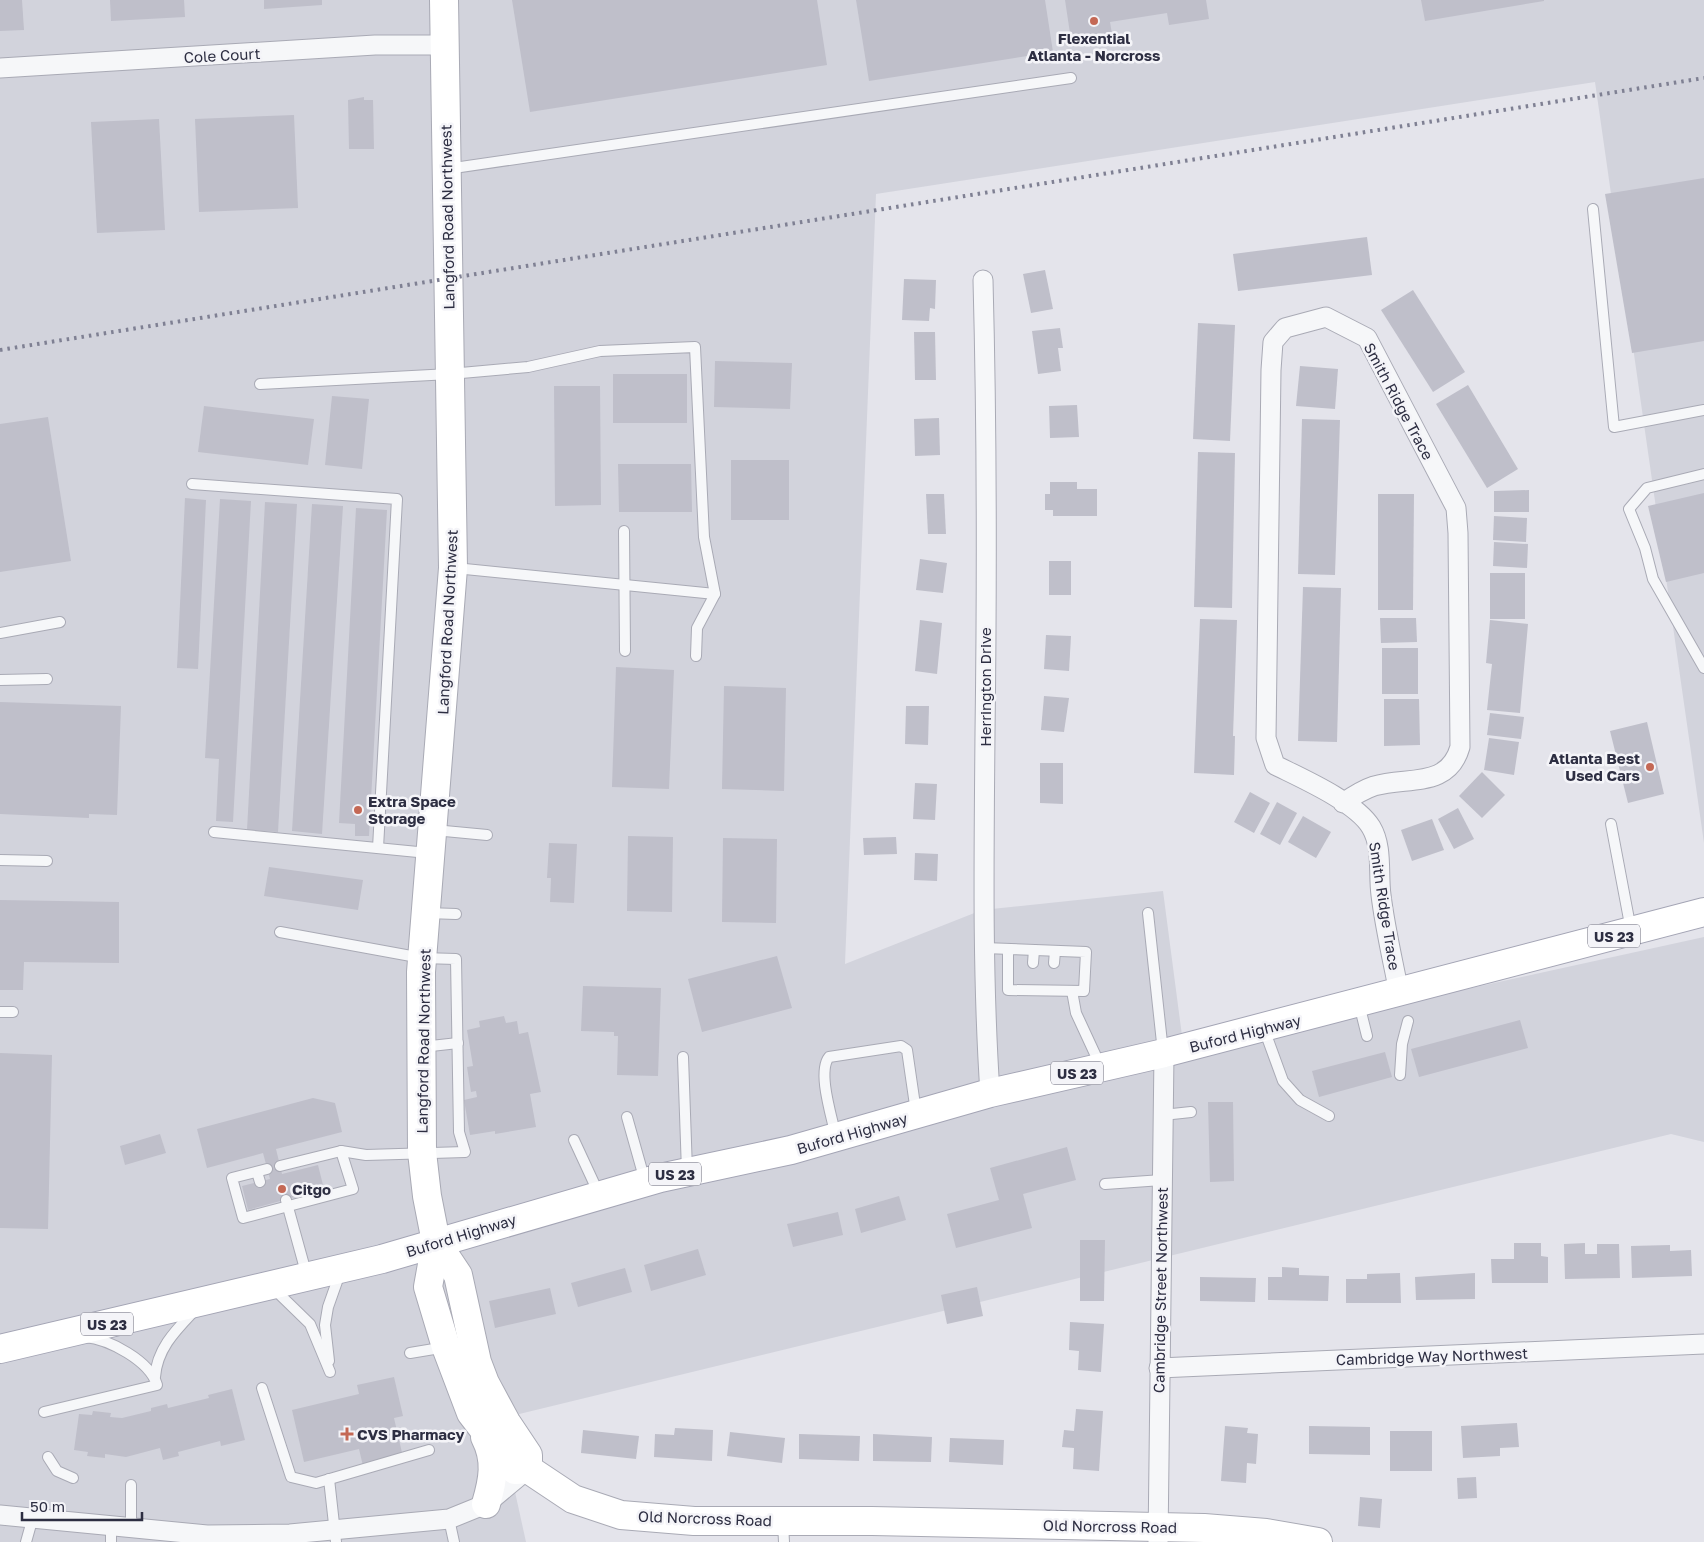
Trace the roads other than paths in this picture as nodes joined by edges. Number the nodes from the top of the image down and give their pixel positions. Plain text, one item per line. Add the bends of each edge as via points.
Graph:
1 (444, 0) edge
2 (443, 45) junction
3 (0, 68) edge
4 (1072, 78) dead end
5 (446, 169) junction
6 (1593, 208) dead end
7 (983, 280) dead end
8 (450, 374) junction
9 (260, 384) dead end
10 (1704, 410) edge
11 (1704, 474) edge
12 (192, 484) dead end
13 (624, 531) dead end
14 (453, 568) junction
15 (624, 585) junction
16 (715, 594) junction
17 (60, 622) dead end
18 (0, 633) edge
19 (625, 651) dead end
20 (696, 656) dead end
21 (1704, 668) edge
22 (47, 679) dead end
23 (0, 680) edge
24 (1343, 803) junction
25 (1611, 824) dead end
26 (214, 832) dead end
27 (487, 835) dead end
28 (433, 841) junction
29 (378, 848) junction
30 (0, 860) edge
31 (47, 861) dead end
32 (1704, 912) edge
33 (426, 913) junction
34 (1148, 913) dead end
35 (456, 914) dead end
36 (1632, 931) junction
37 (280, 932) dead end
38 (984, 948) junction
39 (1008, 949) junction
40 (1034, 950) junction
41 (1055, 951) junction
42 (422, 958) junction
43 (1033, 962) dead end
44 (1054, 963) dead end
45 (1032, 979) dead end
46 (1054, 979) dead end
47 (1031, 990) junction
48 (1053, 991) junction
49 (1072, 991) junction
50 (1399, 993) junction
51 (1359, 1004) junction
52 (0, 1012) edge
53 (13, 1012) dead end
54 (1408, 1021) dead end
55 (1264, 1028) junction
56 (1367, 1036) dead end
57 (458, 1043) junction
58 (421, 1047) junction
59 (1164, 1053) junction
60 (683, 1057) dead end
61 (1101, 1068) junction
62 (1400, 1075) dead end
63 (990, 1093) junction
64 (1191, 1112) dead end
65 (1163, 1114) junction
66 (916, 1115) junction
67 (1329, 1116) dead end
68 (627, 1117) dead end
69 (836, 1138) junction
70 (574, 1140) dead end
71 (341, 1150) junction
72 (422, 1152) junction
73 (280, 1166) dead end
74 (687, 1172) junction
75 (261, 1174) dead end
76 (1162, 1180) junction
77 (645, 1182) junction
78 (1105, 1184) dead end
79 (599, 1194) junction
80 (287, 1203) junction
81 (436, 1242) junction
82 (341, 1269) junction
83 (307, 1277) junction
84 (271, 1285) junction
85 (203, 1301) junction
86 (60, 1335) junction
87 (1704, 1344) edge
88 (446, 1347) junction
89 (0, 1349) edge
90 (410, 1353) dead end
91 (1159, 1368) junction
92 (155, 1377) junction
93 (262, 1388) dead end
94 (44, 1412) dead end
95 (480, 1427) junction
96 (430, 1450) dead end
97 (48, 1457) dead end
98 (528, 1469) junction
99 (73, 1478) dead end
100 (329, 1479) junction
101 (131, 1485) dead end
102 (486, 1504) junction
103 (0, 1514) edge
104 (33, 1517) junction
105 (449, 1519) junction
106 (131, 1527) junction
107 (784, 1531) edge
108 (111, 1534) edge
109 (1158, 1535) edge
110 (335, 1536) edge
111 (190, 1538) edge
112 (1302, 1540) edge
113 (26, 1542) edge
114 (454, 1542) edge

1 - 2 street, Langford Road Northwest
2 - 3 street, Cole Court via 375,45
2 - 5 street, Langford Road Northwest
4 - 5 lane
5 - 8 street, Langford Road Northwest
6 - 10 lane via 1614,427
7 - 38 street, Herrington Drive
8 - 9 lane
8 - 14 street, Langford Road Northwest
8 - 16 lane via 528,367 600,351 695,347 704,537
11 - 21 lane via 1647,488 1629,509 1645,548 1652,579
12 - 29 lane via 397,499
13 - 15 lane
14 - 15 lane
14 - 28 street, Langford Road Northwest
15 - 16 lane
15 - 19 lane
16 - 20 lane via 698,628
17 - 18 lane
22 - 23 lane
24 - 24 street, Smith Ridge Trace via 1275,765 1266,738 1273,342 1285,328 1326,317 1367,338 1456,508 1458,533 1460,747 1456,762 1443,773 1374,786
24 - 50 street, Smith Ridge Trace via 1358,812 1371,827 1377,842 1381,894
25 - 36 lane
26 - 29 lane
27 - 28 lane
28 - 29 lane
28 - 33 street, Langford Road Northwest
30 - 31 lane
32 - 36 street, Buford Highway / US 23
33 - 35 lane
33 - 42 street, Langford Road Northwest
34 - 59 lane
36 - 50 street, Buford Highway / US 23
37 - 42 lane
38 - 39 lane
38 - 63 street, Herrington Drive
39 - 40 lane
39 - 47 lane via 1008,990
40 - 41 lane
40 - 43 lane
41 - 44 lane
41 - 49 lane via 1086,952 1084,991
42 - 57 lane via 456,959
42 - 58 street, Langford Road Northwest
45 - 47 lane
46 - 48 lane
47 - 48 lane
48 - 49 lane
49 - 61 lane via 1076,1013
50 - 51 street, Buford Highway / US 23
51 - 55 street, Buford Highway / US 23
51 - 56 lane
52 - 53 lane
54 - 62 lane via 1402,1044
55 - 59 street, Buford Highway / US 23
55 - 67 lane via 1283,1081 1300,1100
57 - 58 lane
57 - 72 lane via 459,1132 465,1152
58 - 72 street, Langford Road Northwest
59 - 61 street, Buford Highway / US 23
59 - 65 street, Cambridge Street Northwest
60 - 74 lane
61 - 63 street, Buford Highway / US 23
63 - 66 street, Buford Highway / US 23
64 - 65 lane
65 - 76 street, Cambridge Street Northwest
66 - 69 street, Buford Highway / US 23
66 - 69 lane via 907,1050 901,1046 842,1053 829,1057 825,1063 824,1078
68 - 77 lane
69 - 74 street, Buford Highway / US 23
70 - 79 lane
71 - 72 lane via 366,1155
71 - 73 lane via 300,1165
71 - 80 lane via 353,1189
72 - 81 street, Langford Road Northwest via 426,1196
74 - 77 street, Buford Highway / US 23
75 - 80 lane via 232,1178 243,1218
76 - 78 lane
76 - 91 street, Cambridge Street Northwest
77 - 79 street, Buford Highway / US 23
79 - 81 street, Buford Highway / US 23
80 - 83 lane
81 - 82 street, Buford Highway / US 23
81 - 88 street, Langford Road Northwest via 428,1287
81 - 98 street, Langford Road Northwest via 458,1275 477,1362 506,1422 528,1455
82 - 83 street, Buford Highway / US 23
82 - 84 lane via 328,1307 326,1325 330,1372 310,1324
83 - 84 street, Buford Highway / US 23
84 - 85 street, Buford Highway / US 23
85 - 86 street, Buford Highway / US 23
85 - 92 lane via 165,1346 156,1361
86 - 89 street, Buford Highway / US 23
86 - 92 lane via 88,1337 113,1346 135,1358
87 - 91 street, Cambridge Way Northwest
88 - 90 lane
88 - 95 street, Langford Road Northwest via 471,1413
91 - 109 street, Cambridge Street Northwest
92 - 94 lane via 157,1384
93 - 100 lane via 291,1477 316,1483
95 - 98 street, Langford Road Northwest via 515,1470
95 - 102 street via 491,1450 494,1476
96 - 100 lane
97 - 99 lane via 57,1471
98 - 102 street
98 - 107 street, Old Norcross Road via 573,1499 621,1515
100 - 110 lane
101 - 106 lane
102 - 105 street
103 - 104 street
104 - 108 street
104 - 113 lane
105 - 110 street
105 - 114 lane
106 - 108 street
106 - 111 street
107 - 109 street, Old Norcross Road
109 - 112 street, Old Norcross Road via 1266,1532
110 - 111 street via 272,1534

